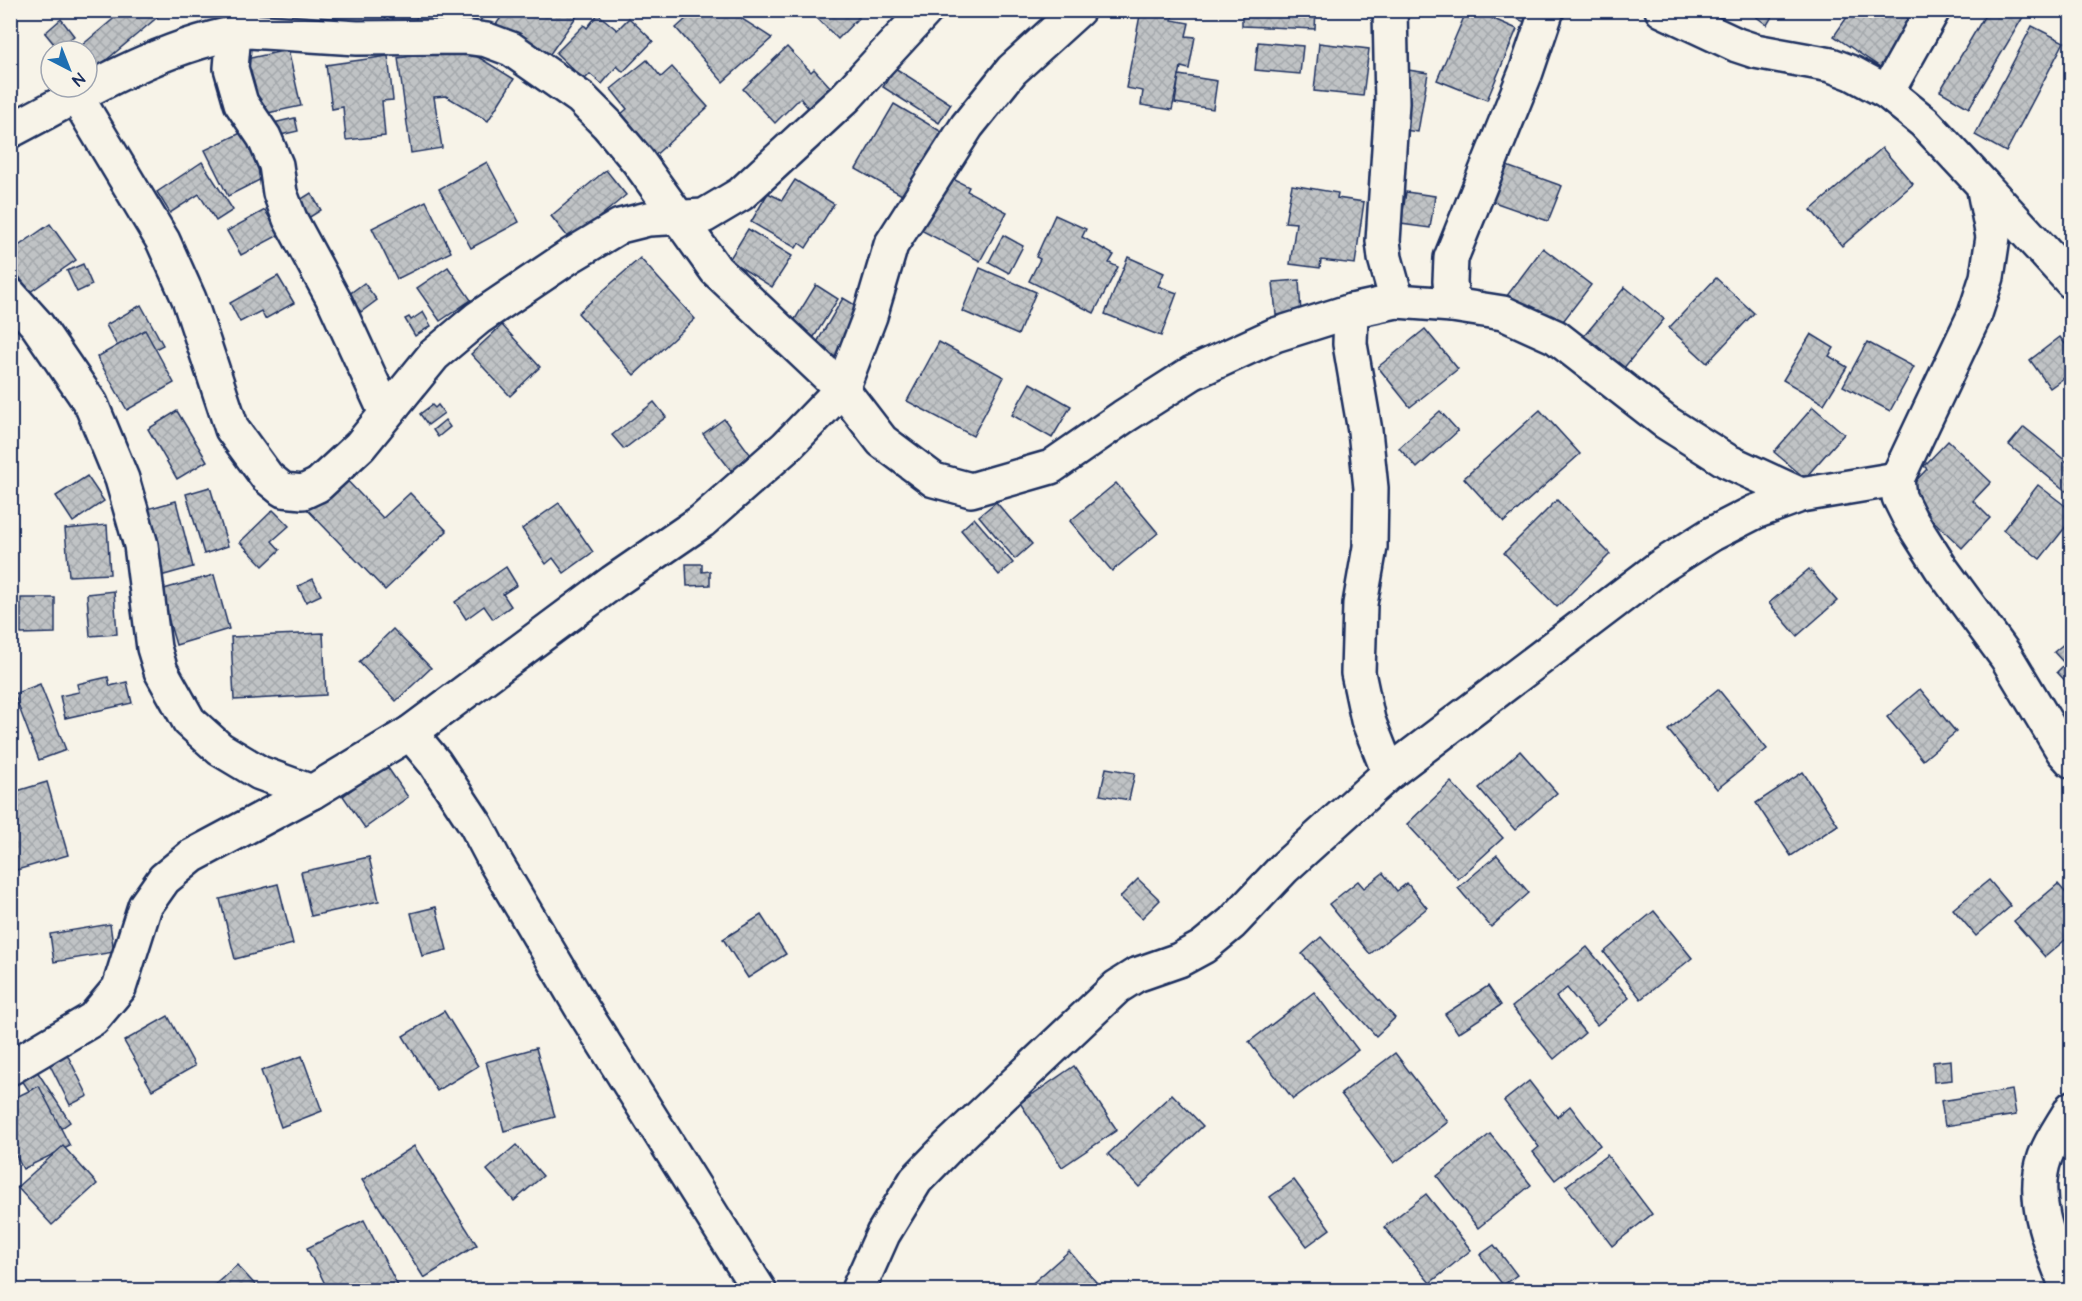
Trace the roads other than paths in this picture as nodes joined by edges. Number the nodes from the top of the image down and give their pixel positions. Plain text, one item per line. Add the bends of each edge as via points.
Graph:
1 (926, 10) edge
2 (1078, 10) edge
3 (1390, 10) edge
4 (1547, 10) edge
5 (1662, 10) edge
6 (1934, 10) edge
7 (238, 25) edge
8 (99, 85) edge
9 (1887, 92) junction
10 (70, 99) edge
11 (78, 99) edge
12 (10, 131) edge
13 (1983, 185) junction
14 (677, 217) junction
15 (2072, 282) edge
16 (11, 296) edge
17 (1397, 301) junction
18 (1452, 305) junction
19 (1351, 311) junction
20 (842, 389) junction
21 (386, 414) junction
22 (1897, 479) junction
23 (1802, 495) junction
24 (410, 733) junction
25 (2072, 761) edge
26 (1389, 773) junction
27 (312, 792) junction
28 (10, 1068) edge
29 (2072, 1108) edge
30 (759, 1290) edge
31 (858, 1290) edge
32 (2068, 1290) edge

1 - 14 street via 846,97 741,194 704,216
2 - 20 street via 1012,70 967,126 891,245
3 - 17 street via 1392,103 1383,241
4 - 18 street via 1451,258
5 - 9 street via 1737,45 1831,65
6 - 9 street
7 - 8 street
7 - 14 street via 357,38 464,37 511,49 581,98 607,124 638,160
7 - 21 street via 231,68 241,104 264,137 290,219 336,304
9 - 13 street via 1924,122
10 - 12 street
11 - 21 street via 163,241 189,299 232,429 267,477 283,490 303,492 318,485 360,446
13 - 15 street
13 - 22 street via 1993,237 1987,277 1975,314
14 - 20 street via 717,270
14 - 21 street via 620,226 478,318 434,355
16 - 27 street via 71,373 98,419 122,479 141,545 161,671 189,721 220,748 260,773
17 - 18 street
17 - 19 street
18 - 23 street via 1503,313 1556,337 1664,421 1727,461
19 - 20 street via 1275,335 1192,373 1051,467 970,490 934,480 882,441
19 - 26 street via 1350,344 1371,488 1370,547 1360,604 1358,673 1368,720
20 - 24 street via 786,447 702,521
22 - 23 street
22 - 25 street via 1899,497 1910,519 2007,658
23 - 26 street via 1755,512 1660,567
24 - 27 street
24 - 30 street via 476,825 583,1010
26 - 31 street via 1284,868 1232,923 1203,947 1117,987 949,1146 916,1180 882,1234
27 - 28 street via 192,856 164,879 145,906 119,988 93,1019
29 - 32 street via 2045,1156 2039,1182 2049,1238

